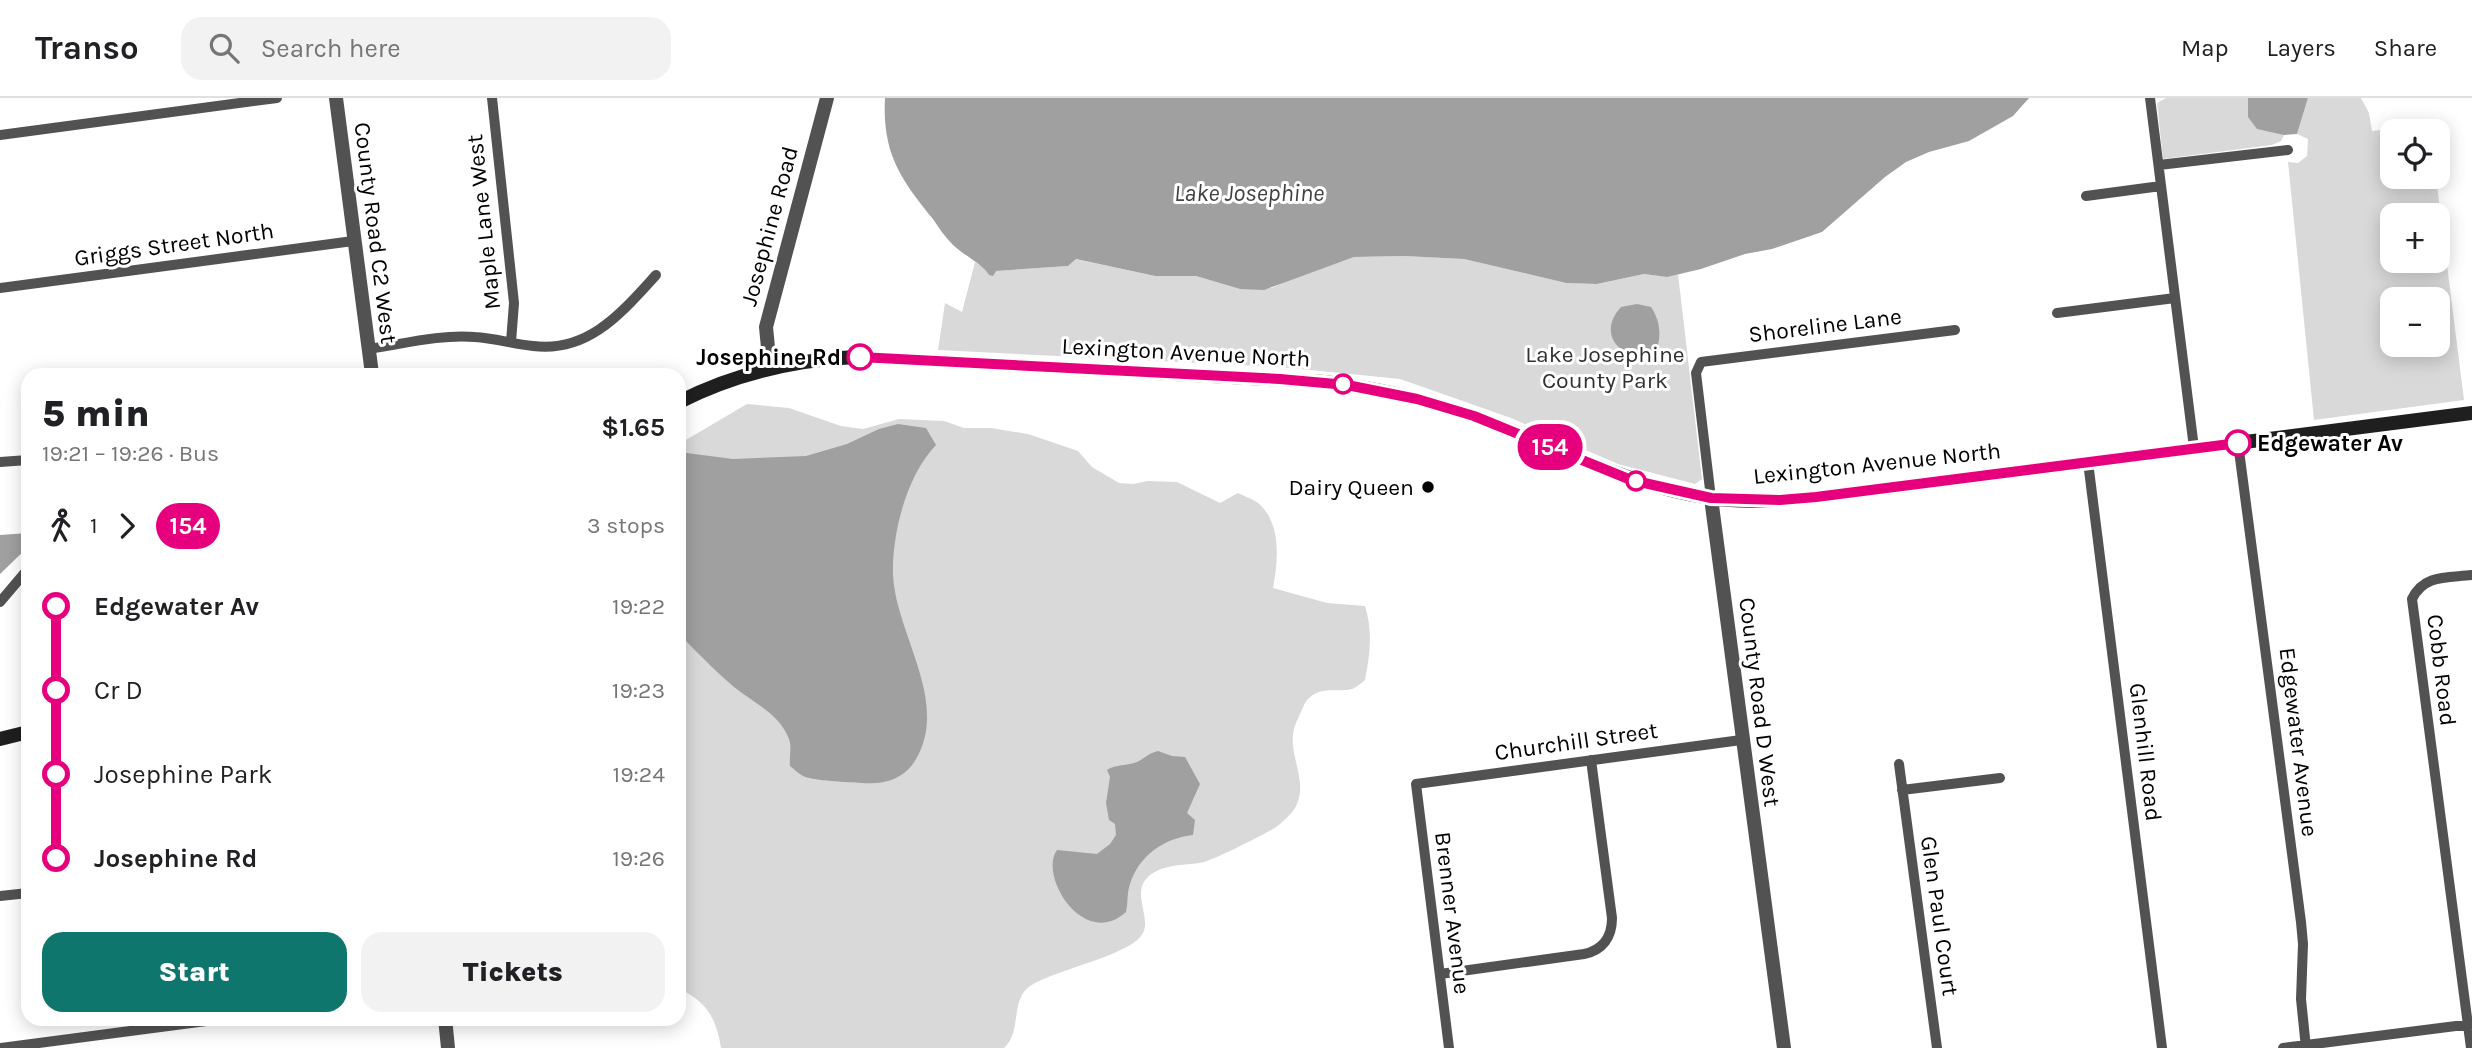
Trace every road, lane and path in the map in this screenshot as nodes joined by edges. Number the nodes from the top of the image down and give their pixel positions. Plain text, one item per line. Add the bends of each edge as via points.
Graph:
1 (277, 98) edge
2 (336, 98) edge
3 (492, 98) edge
4 (827, 98) edge
5 (2150, 98) edge
6 (0, 135) edge
7 (2288, 149) dead end
8 (2159, 165) junction
9 (2161, 186) junction
10 (2086, 196) dead end
11 (353, 241) junction
12 (656, 275) dead end
13 (0, 288) edge
14 (2175, 298) junction
15 (2057, 313) dead end
16 (1955, 330) dead end
17 (511, 342) junction
18 (369, 349) junction
19 (1702, 362) joint
20 (371, 368) edge
21 (770, 368) junction
22 (686, 399) edge
23 (2472, 413) edge
24 (2238, 443) junction
25 (2194, 448) junction
26 (21, 460) edge
27 (0, 462) edge
28 (2088, 462) junction
29 (1711, 498) junction
30 (2472, 575) edge
31 (21, 577) edge
32 (0, 601) edge
33 (21, 734) edge
34 (0, 739) edge
35 (1741, 740) junction
36 (1591, 760) junction
37 (1899, 764) dead end
38 (2000, 778) dead end
39 (1416, 784) joint
40 (1902, 790) junction
41 (21, 894) edge
42 (0, 896) edge
43 (1440, 974) junction
44 (2470, 1024) edge
45 (168, 1026) edge
46 (446, 1026) edge
47 (2306, 1047) edge
48 (1, 1048) edge
49 (448, 1048) edge
50 (1449, 1048) edge
51 (1784, 1048) edge
52 (1937, 1048) edge
53 (2162, 1048) edge
54 (2283, 1048) edge
55 (2471, 1048) edge

1 - 6 street
2 - 11 street, County Road C2 West
3 - 17 street, Maple Lane West via 514,303
4 - 21 street, Josephine Road via 766,327
5 - 8 street
7 - 8 street
8 - 9 street
9 - 10 street
9 - 14 street
11 - 13 street, Griggs Street North
11 - 18 street, County Road C2 West
12 - 17 street via 613,320 586,339 556,347
14 - 15 street
14 - 25 street
16 - 19 street, Shoreline Lane
17 - 18 street via 456,336
18 - 20 street, County Road C2 West
19 - 29 street, County Road D West via 1696,373
21 - 22 main road, Lexington Avenue North
21 - 29 main road, Lexington Avenue North via 809,360 868,357 1347,385 1454,410 1621,477
23 - 24 main road, Lexington Avenue North
24 - 25 main road, Lexington Avenue North
24 - 47 street, Edgewater Avenue via 2301,922
25 - 28 main road, Lexington Avenue North
26 - 27 street
28 - 29 main road, Lexington Avenue North via 1816,497
28 - 53 street, Glenhill Road
29 - 35 street, County Road D West
30 - 44 street, Cobb Road via 2422,583 2413,599
31 - 32 street
33 - 34 main road
35 - 36 street, Churchill Street
35 - 51 street, County Road D West
36 - 39 street, Churchill Street
36 - 43 street via 1612,918 1605,942 1584,954
37 - 40 street, Glen Paul Court
38 - 40 street
39 - 43 street, Brenner Avenue
40 - 52 street, Glen Paul Court
41 - 42 street
43 - 50 street, Brenner Avenue
44 - 47 street
44 - 55 street, Cobb Road
45 - 48 street
46 - 49 street
47 - 54 street

